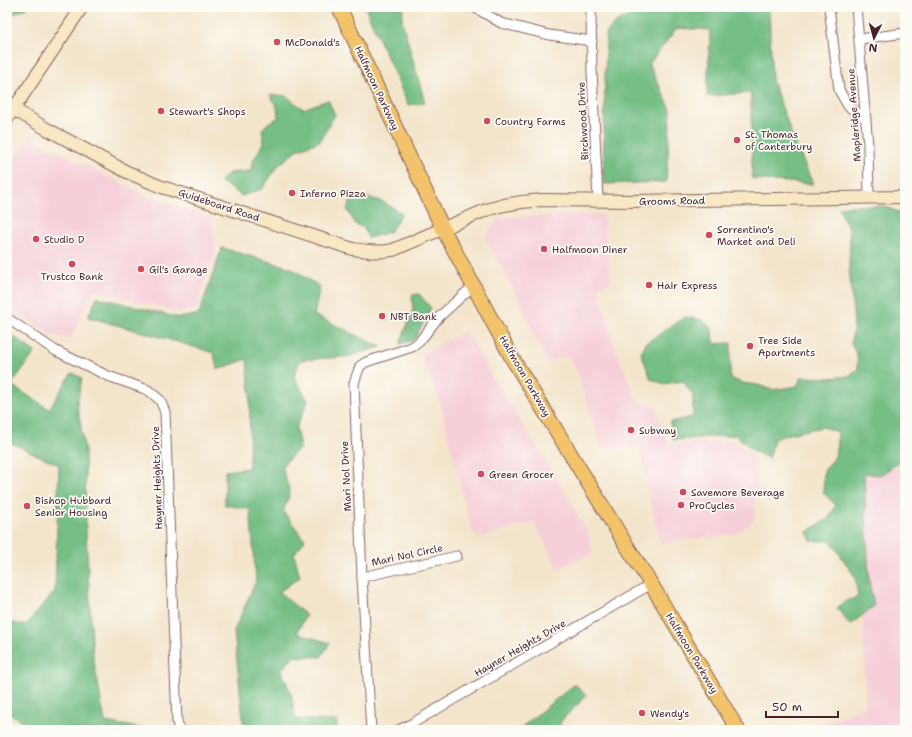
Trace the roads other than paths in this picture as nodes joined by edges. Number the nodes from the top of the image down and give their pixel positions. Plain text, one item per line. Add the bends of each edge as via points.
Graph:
1 (82, 7) edge
2 (339, 7) edge
3 (474, 7) edge
4 (593, 7) edge
5 (829, 7) edge
6 (856, 7) edge
7 (905, 33) edge
8 (860, 38) junction
9 (592, 41) junction
10 (9, 111) edge
11 (866, 119) junction
12 (868, 197) junction
13 (905, 197) edge
14 (598, 201) junction
15 (443, 229) junction
16 (474, 285) junction
17 (7, 318) edge
18 (457, 556) dead end
19 (362, 576) junction
20 (651, 584) junction
21 (179, 730) edge
22 (371, 730) edge
23 (398, 730) edge
24 (738, 730) edge

1 - 10 street
2 - 15 main road, Halfmoon Parkway
3 - 9 street via 501,23 549,35
4 - 9 street, Birchwood Drive
5 - 11 street via 839,90 848,106
6 - 8 street, Mapleridge Avenue
7 - 8 street
8 - 11 street, Mapleridge Avenue
9 - 14 street, Birchwood Drive
10 - 15 street, Guideboard Road via 159,186 353,249 384,252 400,248
11 - 12 street, Mapleridge Avenue
12 - 13 street, Grooms Road
12 - 14 street, Grooms Road
14 - 15 street, Grooms Road via 542,200 504,204
15 - 16 main road, Halfmoon Parkway
16 - 19 street, Mari Nol Drive via 438,318 412,347 366,362 357,371 354,383
16 - 20 main road, Halfmoon Parkway via 512,358
17 - 21 street, Hayner Heights Drive via 56,352 108,376 148,390 160,400 165,412
18 - 19 street, Mari Nol Circle
19 - 22 street, Mari Nol Drive
20 - 23 street, Hayner Heights Drive
20 - 24 main road, Halfmoon Parkway

